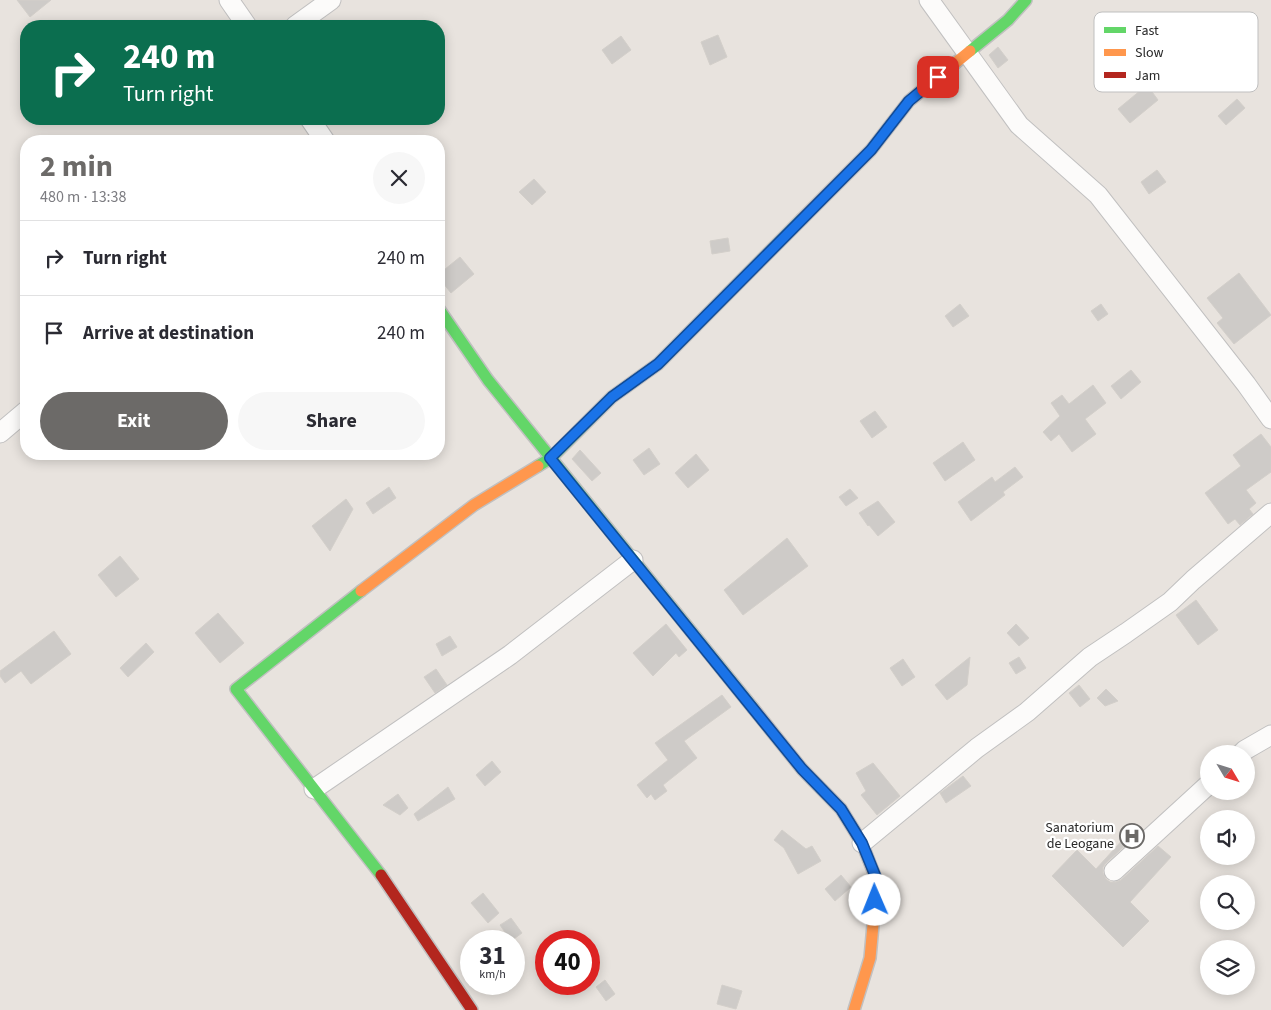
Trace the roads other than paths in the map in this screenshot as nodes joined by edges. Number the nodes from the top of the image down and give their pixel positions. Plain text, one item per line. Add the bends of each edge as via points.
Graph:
1 (230, 0) edge
2 (331, 0) edge
3 (929, 0) edge
4 (1026, 0) edge
5 (243, 20) edge
6 (303, 20) edge
7 (966, 53) junction
8 (445, 317) edge
9 (20, 416) edge
10 (1271, 419) edge
11 (0, 433) edge
12 (550, 458) junction
13 (1271, 513) edge
14 (633, 560) junction
15 (1271, 735) edge
16 (1255, 745) edge
17 (314, 789) junction
18 (1200, 792) edge
19 (862, 843) junction
20 (1114, 871) dead end
21 (472, 1010) edge
22 (854, 1010) edge

1 - 5 street
2 - 6 street
3 - 7 street
4 - 7 street via 1008,20
7 - 10 street via 1019,125 1098,196
7 - 12 street via 909,101 871,150 658,364 612,397
8 - 12 street via 488,380
9 - 11 street
12 - 14 street
12 - 17 street via 474,505 236,689
13 - 19 street via 1170,602 1090,657 1027,712 977,748
14 - 17 street via 510,655
14 - 19 street via 802,769 841,809
15 - 16 street
17 - 21 street via 389,886
18 - 20 street
19 - 22 street via 877,880 870,958

